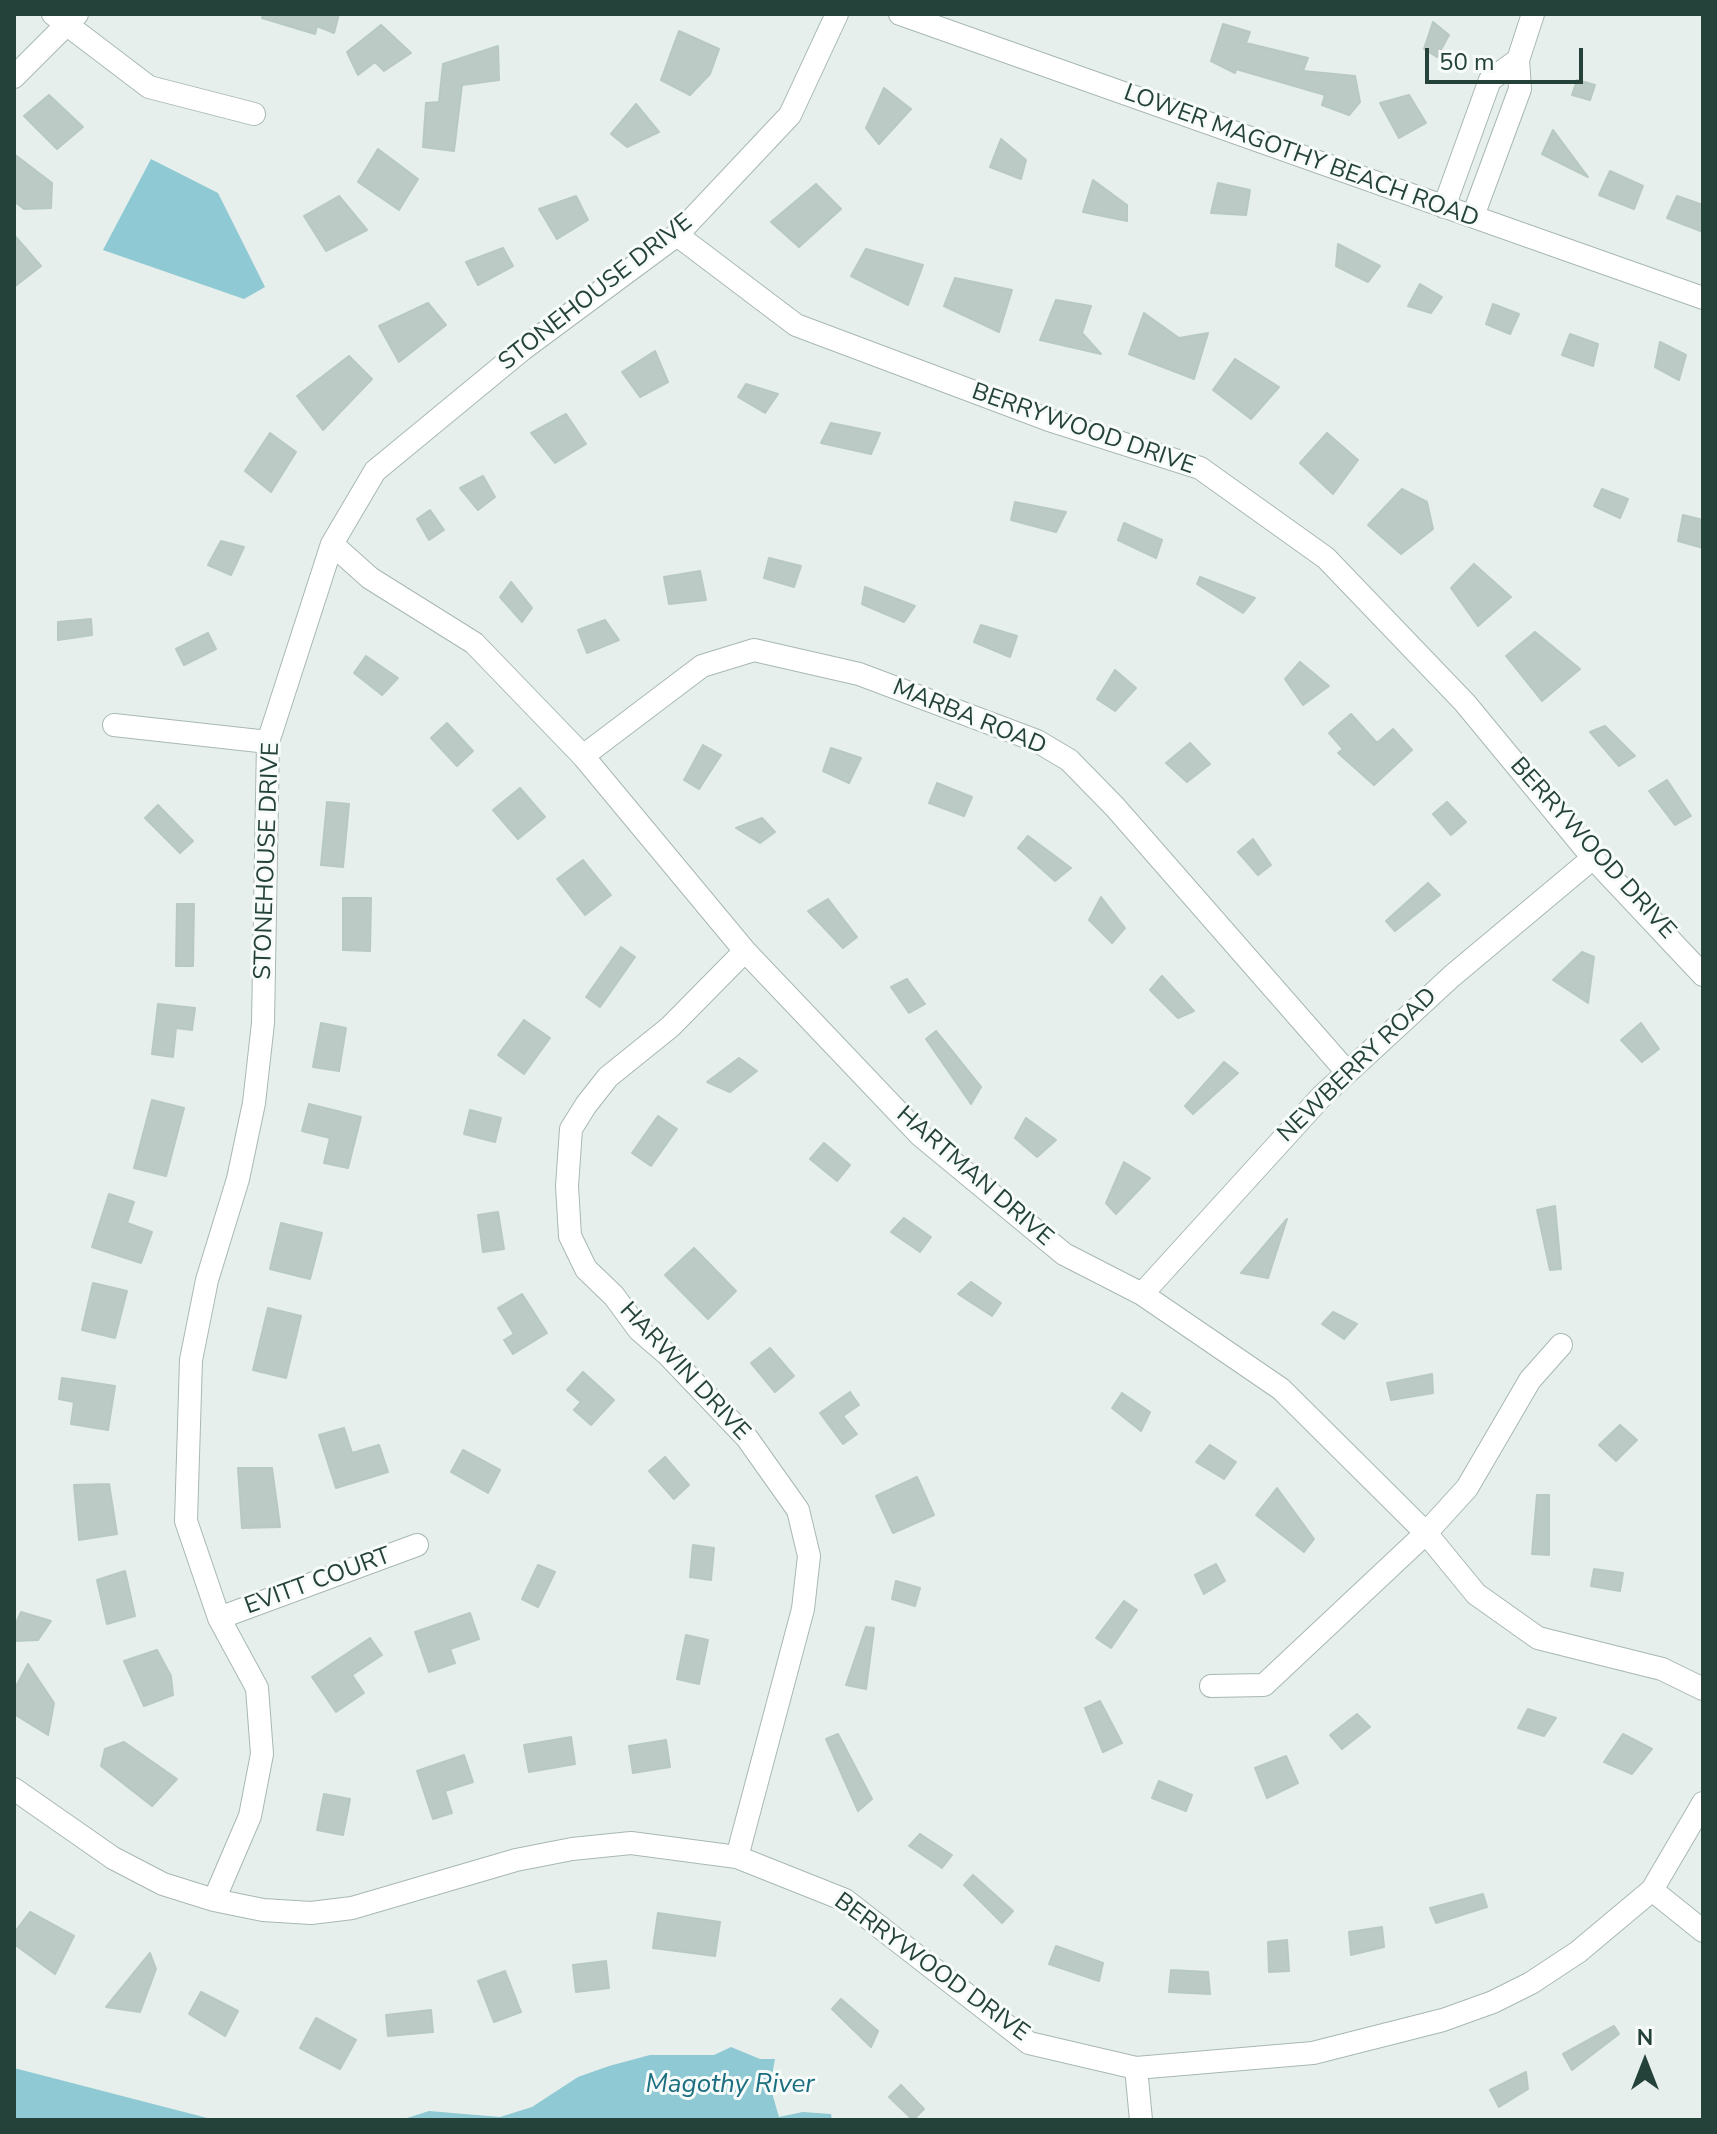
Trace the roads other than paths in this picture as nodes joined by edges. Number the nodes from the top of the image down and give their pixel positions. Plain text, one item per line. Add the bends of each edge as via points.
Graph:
1 (837, 14) edge
2 (900, 14) edge
3 (1533, 14) edge
4 (65, 18) edge
5 (1518, 60) junction
6 (14, 77) edge
7 (254, 114) dead end
8 (1444, 207) junction
9 (1473, 216) junction
10 (677, 235) junction
11 (1703, 298) edge
12 (332, 544) junction
13 (114, 725) dead end
14 (268, 742) junction
15 (583, 756) junction
16 (1593, 858) junction
17 (745, 951) junction
18 (1703, 975) edge
19 (1347, 1072) junction
20 (1142, 1294) junction
21 (1561, 1345) dead end
22 (1426, 1533) junction
23 (417, 1545) dead end
24 (219, 1618) junction
25 (1211, 1686) dead end
26 (1703, 1689) edge
27 (14, 1789) edge
28 (1703, 1803) edge
29 (737, 1857) junction
30 (1652, 1890) junction
31 (214, 1900) junction
32 (1703, 1931) edge
33 (1136, 2068) junction
34 (1141, 2120) edge

1 - 10 street, STONEHOUSE DRIVE via 790,115
2 - 8 street, LOWER MAGOTHY BEACH ROAD
3 - 5 street
4 - 6 street
4 - 7 street via 149,87
5 - 8 street via 1490,80
5 - 9 street via 1520,89
8 - 9 street, LOWER MAGOTHY BEACH ROAD
9 - 11 street, LOWER MAGOTHY BEACH ROAD
10 - 12 street, STONEHOUSE DRIVE via 523,349 375,471
10 - 16 street, BERRYWOOD DRIVE via 796,325 1049,420 1200,468 1326,558 1465,703
12 - 14 street, STONEHOUSE DRIVE
12 - 15 street, HARTMAN DRIVE via 370,578 474,643
13 - 14 street
14 - 24 street, STONEHOUSE DRIVE via 263,1023 254,1103 191,1360 186,1521
15 - 17 street, HARTMAN DRIVE
15 - 19 street, MARBA ROAD via 702,666 754,650 859,674 1037,741 1069,760 1115,807
16 - 18 street, BERRYWOOD DRIVE
16 - 19 street, NEWBERRY ROAD
17 - 20 street, HARTMAN DRIVE via 920,1135 1064,1254
17 - 29 street, HARWIN DRIVE via 670,1027 608,1077 586,1105 571,1129 567,1186 570,1236 586,1269 747,1438 798,1510 809,1556 803,1609
19 - 20 street, NEWBERRY ROAD
20 - 22 street, HARTMAN DRIVE via 1281,1389
21 - 22 street via 1530,1380 1467,1488
22 - 25 street via 1264,1685
22 - 26 street, HARTMAN DRIVE via 1476,1594 1538,1638 1662,1669
23 - 24 street, EVITT COURT
24 - 31 street, STONEHOUSE DRIVE via 257,1688 262,1754 250,1816
27 - 31 street, BERRYWOOD DRIVE via 113,1858 163,1884
28 - 30 street, BERRYWOOD DRIVE
29 - 31 street, BERRYWOOD DRIVE via 616,1845 516,1860 352,1908 311,1913
29 - 33 street, BERRYWOOD DRIVE via 845,1900 1029,2043
30 - 32 street
30 - 33 street, BERRYWOOD DRIVE via 1578,1952 1531,1983 1443,2020 1313,2053
33 - 34 street

